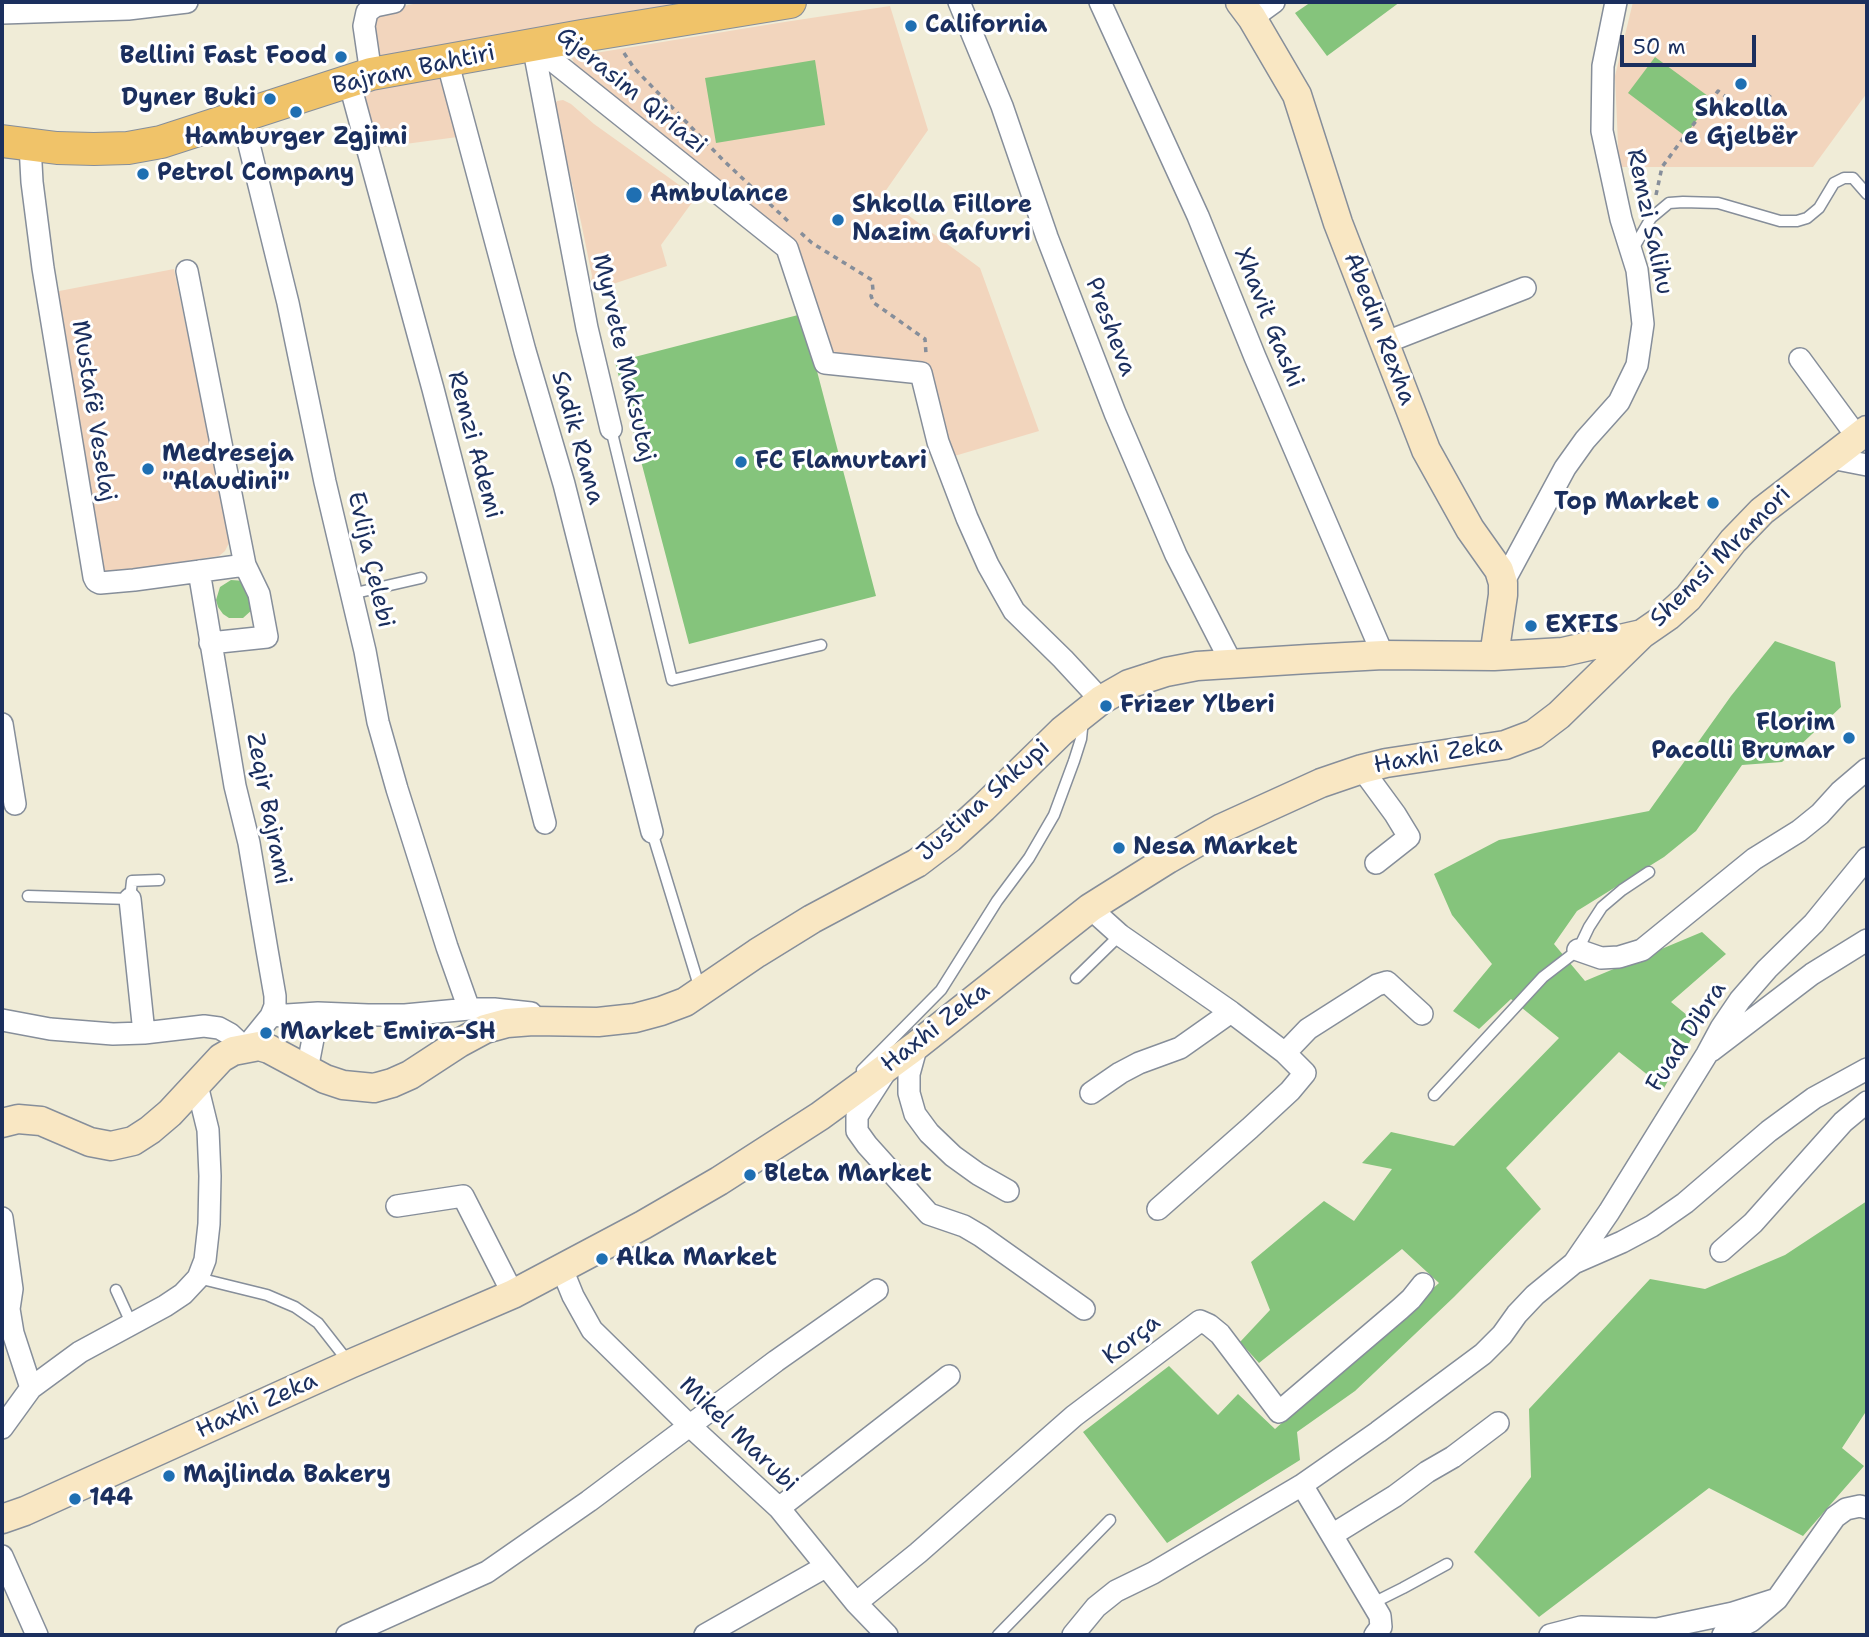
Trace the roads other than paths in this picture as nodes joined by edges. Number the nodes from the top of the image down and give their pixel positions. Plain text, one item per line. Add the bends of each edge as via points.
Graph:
1 (187, 2) edge
2 (394, 2) edge
3 (790, 2) edge
4 (959, 2) edge
5 (1100, 2) edge
6 (1616, 2) edge
7 (165, 3) edge
8 (1255, 7) edge
9 (2, 13) edge
10 (533, 45) junction
11 (447, 60) junction
12 (360, 77) junction
13 (243, 116) junction
14 (16, 143) edge
15 (1867, 194) edge
16 (1632, 252) junction
17 (187, 271) dead end
18 (1525, 288) dead end
19 (1384, 343) junction
20 (1800, 359) dead end
21 (611, 429) joint
22 (1862, 434) edge
23 (1831, 458) junction
24 (1867, 465) edge
25 (245, 565) junction
26 (199, 571) junction
27 (421, 578) dead end
28 (1503, 583) junction
29 (351, 594) junction
30 (1642, 634) junction
31 (210, 643) junction
32 (821, 645) dead end
33 (1383, 655) junction
34 (1494, 656) junction
35 (1232, 664) junction
36 (1092, 707) junction
37 (2, 724) edge
38 (2, 729) edge
39 (1362, 769) junction
40 (1867, 769) edge
41 (15, 804) dead end
42 (545, 823) dead end
43 (652, 832) joint
44 (1867, 858) edge
45 (1376, 863) dead end
46 (1649, 872) dead end
47 (159, 880) dead end
48 (28, 896) dead end
49 (130, 899) junction
50 (1090, 908) junction
51 (1120, 935) junction
52 (1867, 940) edge
53 (1578, 950) junction
54 (1076, 978) dead end
55 (701, 991) junction
56 (469, 1009) junction
57 (1231, 1012) junction
58 (318, 1013) junction
59 (1422, 1014) dead end
60 (271, 1016) junction
61 (2, 1020) edge
62 (563, 1021) junction
63 (144, 1033) junction
64 (917, 1045) junction
65 (245, 1048) junction
66 (1285, 1053) junction
67 (1707, 1054) junction
68 (888, 1066) junction
69 (1867, 1069) edge
70 (307, 1070) junction
71 (197, 1085) junction
72 (1091, 1093) dead end
73 (1434, 1095) dead end
74 (1867, 1102) edge
75 (820, 1116) junction
76 (2, 1123) edge
77 (1007, 1191) dead end
78 (397, 1206) dead end
79 (1158, 1209) dead end
80 (2, 1218) edge
81 (1721, 1251) dead end
82 (1574, 1263) junction
83 (562, 1269) junction
84 (198, 1278) junction
85 (1423, 1284) dead end
86 (116, 1290) dead end
87 (877, 1290) dead end
88 (513, 1294) junction
89 (1084, 1309) dead end
90 (132, 1325) junction
91 (350, 1364) junction
92 (949, 1376) dead end
93 (31, 1388) junction
94 (1498, 1423) dead end
95 (690, 1426) junction
96 (2, 1428) edge
97 (1302, 1485) junction
98 (779, 1508) junction
99 (1867, 1508) edge
100 (2, 1519) edge
101 (1110, 1520) dead end
102 (1332, 1535) junction
103 (2, 1556) edge
104 (1447, 1564) dead end
105 (825, 1567) junction
106 (1777, 1599) junction
107 (1373, 1602) junction
108 (856, 1603) junction
109 (37, 1635) edge
110 (347, 1635) edge
111 (705, 1635) edge
112 (887, 1635) edge
113 (998, 1635) edge
114 (1073, 1635) edge
115 (1376, 1635) edge
116 (1550, 1635) edge
117 (1723, 1635) edge

1 - 7 street
2 - 12 street, Remzi Ademi via 367,12
3 - 10 main road, Bajram Bahtiri
4 - 35 street, Presheva via 1115,413 1176,555
5 - 33 street, Xhavit Gashi via 1198,216
6 - 16 street, Remzi Salihu via 1603,66 1602,131
7 - 9 street via 128,9
8 - 19 street, Abedin Rexha via 1297,95 1338,223
10 - 11 main road, Bajram Bahtiri
10 - 21 street, Myrvete Maksutaj
10 - 36 street, Gjerasim Qiriazi via 787,248 825,363 922,373 938,442 988,565 1014,611 1063,659
11 - 12 main road, Bajram Bahtiri
11 - 43 street, Sadik Rama via 567,496
12 - 13 main road, Bajram Bahtiri
12 - 42 street, Remzi Ademi via 436,402
13 - 14 main road, Bajram Bahtiri via 128,148
13 - 29 street, Evlija Çelebi
14 - 26 street, Mustafë Veselaj via 33,182 43,268 96,581 105,584
15 - 16 lane via 1853,178 1844,178 1834,183 1819,208 1797,221 1780,221 1718,203 1669,203 1651,218
16 - 28 street, Remzi Salihu via 1643,324 1637,365 1619,402 1565,468
17 - 25 street
18 - 19 street
19 - 28 street, Abedin Rexha via 1426,450
20 - 22 street
21 - 32 lane, Myrvete Maksutaj via 672,680
22 - 23 street, Shemsi Mramori
23 - 24 street
23 - 30 street, Shemsi Mramori via 1762,511 1688,598
25 - 26 street, Mustafë Veselaj
25 - 31 street via 259,594 267,637
26 - 31 street, Zeqir Bajrami
27 - 29 lane
28 - 34 street
29 - 56 street, Evlija Çelebi via 397,789
30 - 34 street, Justina Shkupi via 1563,652
30 - 39 street, Haxhi Zeka via 1534,734 1505,745
31 - 60 street, Zeqir Bajrami via 259,895 275,996
33 - 34 street, Justina Shkupi
33 - 35 street, Justina Shkupi
35 - 36 street, Justina Shkupi via 1166,671 1129,684
36 - 55 street, Justina Shkupi via 917,863 812,919
36 - 75 lane via 1054,815 1029,858 941,990
37 - 38 street
38 - 41 street
39 - 45 street, Haxhi Zeka via 1409,837
39 - 50 street, Haxhi Zeka via 1222,828
40 - 53 street via 1799,831 1754,859 1642,950 1601,958
43 - 55 lane
44 - 67 street, Fuad Dibra via 1814,923 1740,1000
46 - 53 lane via 1602,907
47 - 49 lane via 132,881
48 - 49 lane
49 - 63 street
50 - 51 street
50 - 64 street, Haxhi Zeka
51 - 54 lane
51 - 57 street
52 - 67 street via 1812,974
53 - 73 lane via 1543,976
55 - 62 street, Justina Shkupi via 685,1002 635,1018
56 - 58 street via 405,1015
56 - 62 street via 523,1011
57 - 66 street
57 - 72 street via 1180,1048 1129,1068
58 - 60 street
58 - 70 street
59 - 66 street via 1387,982 1308,1029
60 - 65 street
61 - 63 street via 81,1032
62 - 70 street, Justina Shkupi via 507,1023 485,1029 410,1075 374,1088 342,1085
63 - 65 street via 219,1028
64 - 68 street, Haxhi Zeka
64 - 77 street via 909,1074 915,1114 953,1156
65 - 70 street, Justina Shkupi via 269,1049
65 - 71 street via 221,1058
66 - 79 street via 1305,1073
67 - 82 street, Fuad Dibra
68 - 75 street, Haxhi Zeka
68 - 89 street via 858,1116 857,1131 867,1145 929,1214 981,1236
69 - 82 street via 1769,1131 1652,1226
71 - 76 street via 133,1142 111,1146 90,1142 41,1121
71 - 84 street via 208,1130 210,1176 205,1260
74 - 81 street
75 - 83 street, Haxhi Zeka via 719,1181
78 - 88 street via 463,1196
80 - 93 street via 13,1333
82 - 97 street via 1535,1294 1483,1354
83 - 88 street, Haxhi Zeka
83 - 95 street, Mikel Marubi via 592,1330
84 - 90 street via 183,1294
84 - 91 lane via 295,1307 318,1323
85 - 108 street, Korça via 1401,1309 1279,1412 1220,1334 1200,1321 1074,1416
86 - 90 lane
87 - 95 street
88 - 91 street, Haxhi Zeka
90 - 93 street via 80,1352
91 - 100 street, Haxhi Zeka
92 - 98 street
93 - 96 street
94 - 102 street
95 - 98 street, Mikel Marubi
95 - 110 street via 487,1572
97 - 102 street
97 - 114 street via 1116,1591
98 - 105 street, Mikel Marubi
99 - 106 street via 1846,1509 1835,1517
101 - 113 lane
102 - 107 street
103 - 109 street
104 - 107 lane
105 - 108 street, Mikel Marubi
105 - 111 street
106 - 116 street via 1657,1629 1581,1626
106 - 117 street via 1751,1621
107 - 115 street via 1380,1616
108 - 112 street, Mikel Marubi

